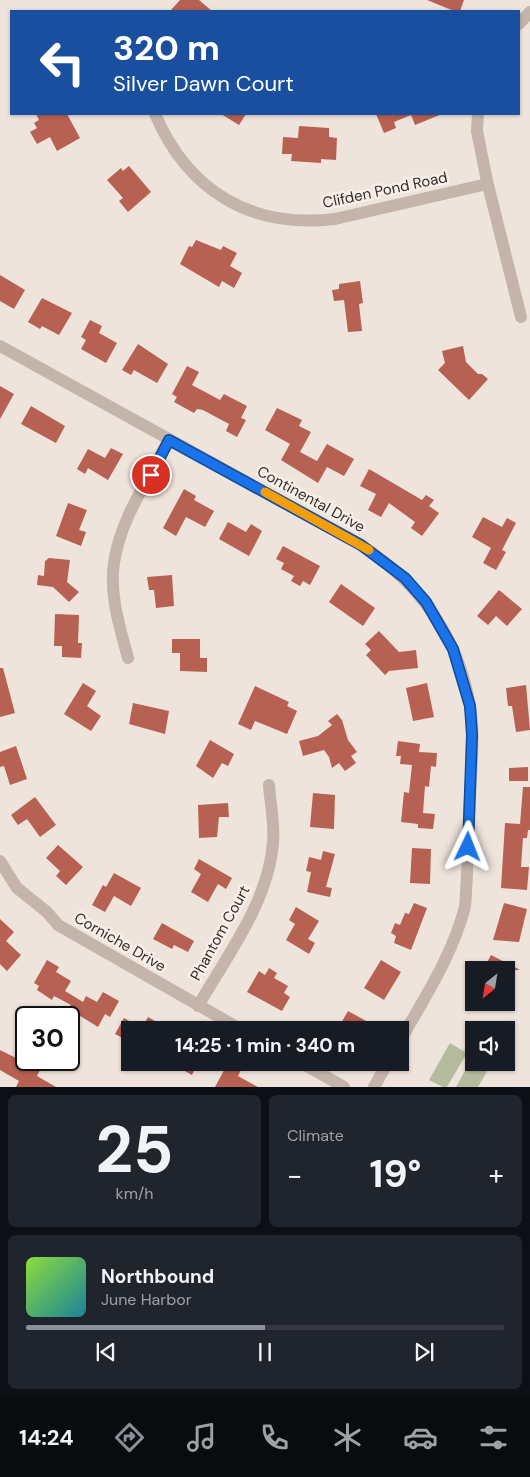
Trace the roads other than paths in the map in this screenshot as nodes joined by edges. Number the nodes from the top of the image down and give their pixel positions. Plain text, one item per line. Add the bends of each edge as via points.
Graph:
1 (530, 12) edge
2 (520, 23) edge
3 (155, 115) edge
4 (478, 115) edge
5 (487, 184) junction
6 (521, 317) dead end
7 (0, 346) edge
8 (169, 440) junction
9 (128, 658) dead end
10 (269, 785) dead end
11 (0, 861) edge
12 (198, 1006) junction
13 (226, 1021) edge
14 (409, 1025) edge
15 (316, 1071) edge
16 (383, 1071) edge
17 (344, 1087) edge
18 (374, 1087) edge

1 - 2 street
3 - 5 street, Clifden Pond Road via 171,148 196,178 237,206 277,218 315,222 336,219
4 - 5 street
5 - 6 street
7 - 8 street, Continental Drive
8 - 9 street via 120,535 113,565 117,619
8 - 14 street, Continental Drive via 378,556 405,578 426,602 453,649 470,706 472,735 465,907 449,955
10 - 12 street, Phantom Court via 274,841 270,870 261,896
11 - 12 street, Corniche Drive via 17,888 58,924
12 - 13 street, Corniche Drive
15 - 17 street
16 - 18 street

